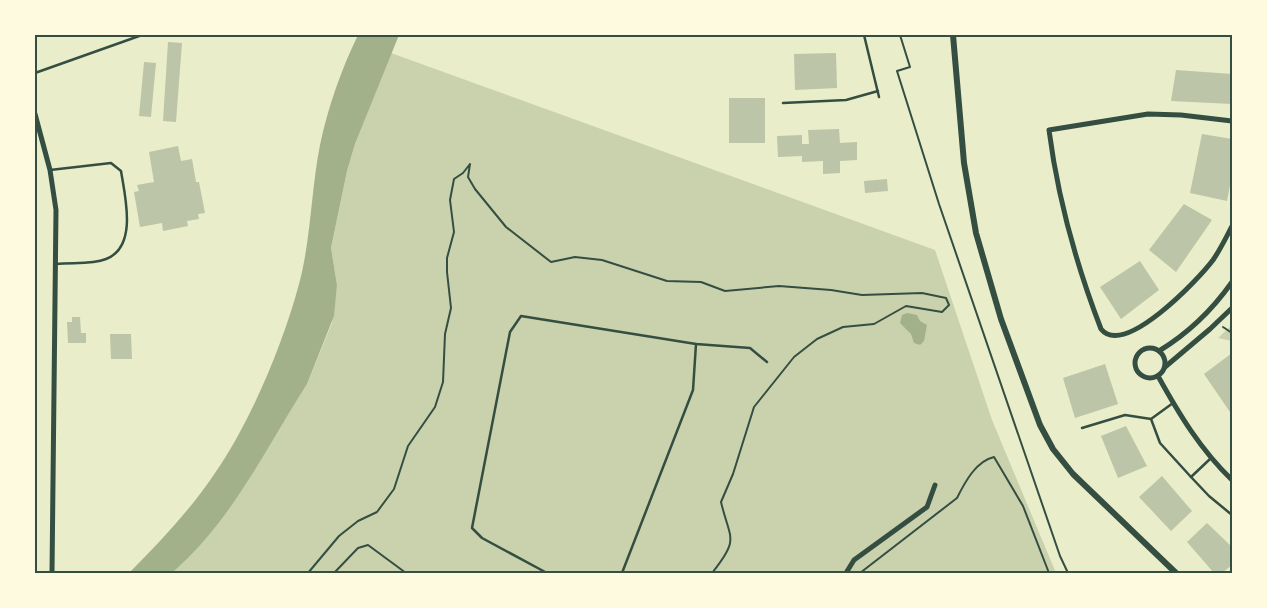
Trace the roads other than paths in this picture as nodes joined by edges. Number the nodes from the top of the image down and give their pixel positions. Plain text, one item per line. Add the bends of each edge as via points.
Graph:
1 (142, 35) edge
2 (864, 35) edge
3 (953, 35) edge
4 (35, 73) edge
5 (878, 91) junction
6 (880, 96) dead end
7 (783, 102) dead end
8 (35, 114) edge
9 (1232, 121) edge
10 (50, 170) junction
11 (1232, 226) edge
12 (56, 264) junction
13 (1232, 282) edge
14 (1232, 308) edge
15 (696, 344) junction
16 (1159, 351) junction
17 (766, 362) dead end
18 (1165, 366) junction
19 (1158, 376) junction
20 (1173, 403) junction
21 (1151, 419) junction
22 (1082, 428) dead end
23 (1210, 459) junction
24 (1191, 477) junction
25 (1232, 480) edge
26 (935, 484) dead end
27 (1232, 514) edge
28 (52, 573) edge
29 (547, 573) edge
30 (622, 573) edge
31 (846, 573) edge
32 (1176, 573) edge

1 - 4 lane
2 - 5 lane
3 - 32 street via 964,164 976,233 1001,319 1040,425 1052,449 1073,474
5 - 6 lane
5 - 7 lane via 846,100
8 - 10 street
9 - 11 street via 1148,114 1049,130 1068,232 1101,329 1108,336 1118,336 1147,322 1184,293 1214,259
10 - 12 street via 56,210
10 - 12 lane via 111,163 121,171 126,201 124,240 113,255 94,261
12 - 28 street
13 - 16 street via 1204,315
14 - 18 street
15 - 17 lane via 750,348
15 - 29 lane via 522,316 510,332 472,528 482,538
15 - 30 lane via 693,390
16 - 18 street
16 - 19 street via 1148,348 1135,360 1141,375 1146,378
18 - 19 street
19 - 20 street
20 - 21 lane
20 - 23 street
21 - 22 lane via 1125,415
21 - 24 lane via 1160,443
23 - 24 lane
23 - 25 street
24 - 27 lane
26 - 31 street via 927,507 854,560

